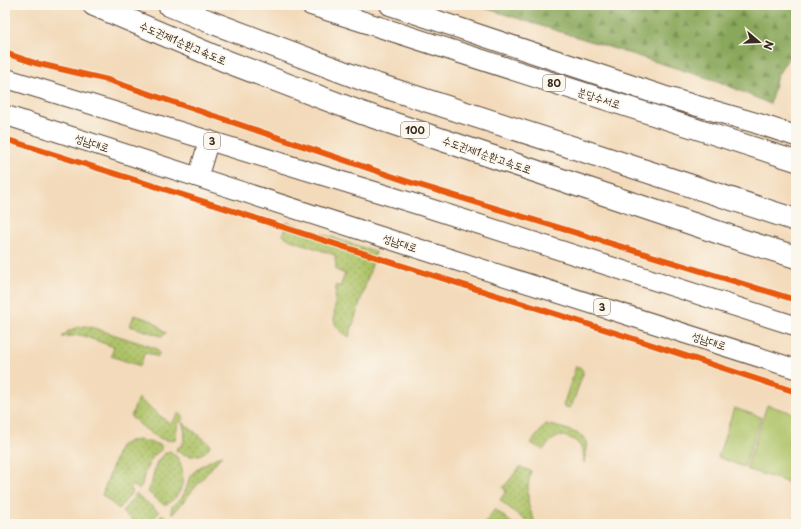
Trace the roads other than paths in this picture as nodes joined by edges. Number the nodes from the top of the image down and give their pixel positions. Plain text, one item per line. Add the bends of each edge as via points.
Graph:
1 (94, 5) edge
2 (169, 5) edge
3 (311, 5) edge
4 (390, 5) edge
5 (5, 78) edge
6 (5, 115) edge
7 (796, 136) edge
8 (209, 140) junction
9 (796, 160) edge
10 (198, 177) junction
11 (796, 220) edge
12 (796, 256) edge
13 (796, 326) edge
14 (796, 369) edge

1 - 12 highway, 수도권제1순환고속도로 / 100 via 228,62 362,113 719,233
2 - 11 highway via 372,83
3 - 9 highway, 분당수서로 / 80
4 - 7 highway, 분당수서로 / 80 via 663,96
5 - 8 main road, 3
6 - 10 main road, 성남대로 / 3
8 - 10 main road
8 - 13 main road, 3
10 - 14 main road, 성남대로 / 3

